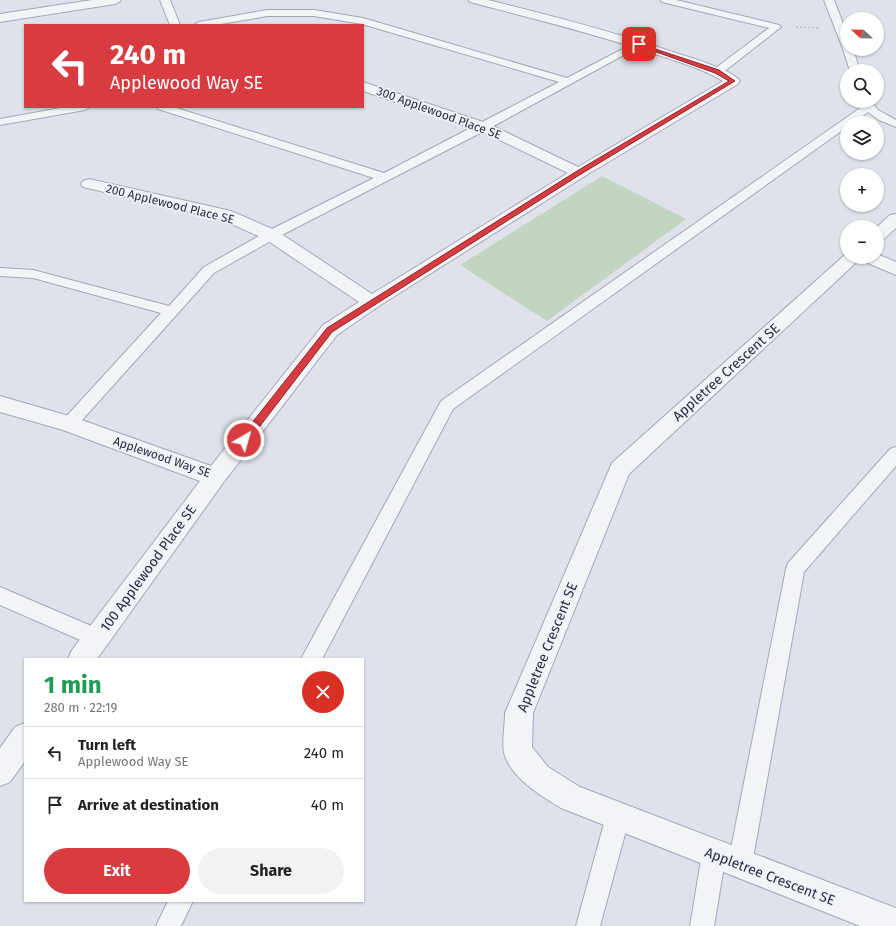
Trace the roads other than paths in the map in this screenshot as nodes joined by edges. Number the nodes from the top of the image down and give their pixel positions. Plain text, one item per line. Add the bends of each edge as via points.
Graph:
1 (115, 0) edge
2 (165, 0) edge
3 (474, 0) edge
4 (665, 0) edge
5 (829, 0) edge
6 (47, 10) junction
7 (0, 18) edge
8 (50, 24) edge
9 (175, 24) edge
10 (205, 24) edge
11 (840, 27) edge
12 (639, 44) junction
13 (717, 72) junction
14 (569, 82) junction
15 (364, 86) edge
16 (79, 108) edge
17 (165, 108) edge
18 (861, 108) edge
19 (872, 108) edge
20 (0, 122) edge
21 (896, 124) edge
22 (484, 127) junction
23 (579, 173) junction
24 (384, 177) junction
25 (89, 184) dead end
26 (896, 220) edge
27 (884, 230) edge
28 (271, 235) junction
29 (845, 264) edge
30 (884, 264) edge
31 (896, 269) edge
32 (0, 272) edge
33 (372, 302) junction
34 (171, 311) junction
35 (0, 404) edge
36 (69, 424) junction
37 (896, 454) edge
38 (215, 477) junction
39 (0, 596) edge
40 (96, 638) junction
41 (82, 658) edge
42 (312, 658) edge
43 (24, 738) edge
44 (0, 772) edge
45 (618, 816) junction
46 (714, 854) junction
47 (740, 864) junction
48 (180, 902) edge
49 (896, 924) edge
50 (168, 926) edge
51 (588, 926) edge
52 (702, 926) edge

1 - 6 street
2 - 9 lane
3 - 12 street, Applewood Way SE
4 - 13 lane via 776,27
5 - 11 lane
6 - 7 street
6 - 8 street
10 - 14 lane via 267,13 314,13 363,21
12 - 13 street, Applewood Way SE
12 - 14 lane
13 - 23 street, Applewood Way SE via 732,81
14 - 22 lane
15 - 22 street, 300 Applewood Place SE
16 - 20 lane
17 - 24 lane
18 - 42 lane via 447,404
19 - 21 lane via 886,120
22 - 23 street, 300 Applewood Place SE
22 - 24 lane
23 - 33 street, Applewood Way SE
24 - 28 lane
25 - 28 street, 200 Applewood Place SE via 225,215
26 - 27 street
28 - 33 street, 200 Applewood Place SE
28 - 34 lane via 209,270
29 - 45 street, Appletree Crescent SE via 620,469 519,713 518,752 538,777 571,798
30 - 31 street
32 - 34 lane via 33,274
33 - 38 street, Applewood Way SE via 330,330
34 - 36 lane
35 - 36 street, Applewood Way SE
36 - 38 street, Applewood Way SE
37 - 47 lane via 795,569
38 - 40 street, 100 Applewood Place SE
39 - 40 lane
40 - 41 street, 100 Applewood Place SE
43 - 44 street
45 - 46 street, Appletree Crescent SE
45 - 51 lane
46 - 47 street, Appletree Crescent SE
46 - 52 lane
47 - 49 street, Appletree Crescent SE
48 - 50 lane

